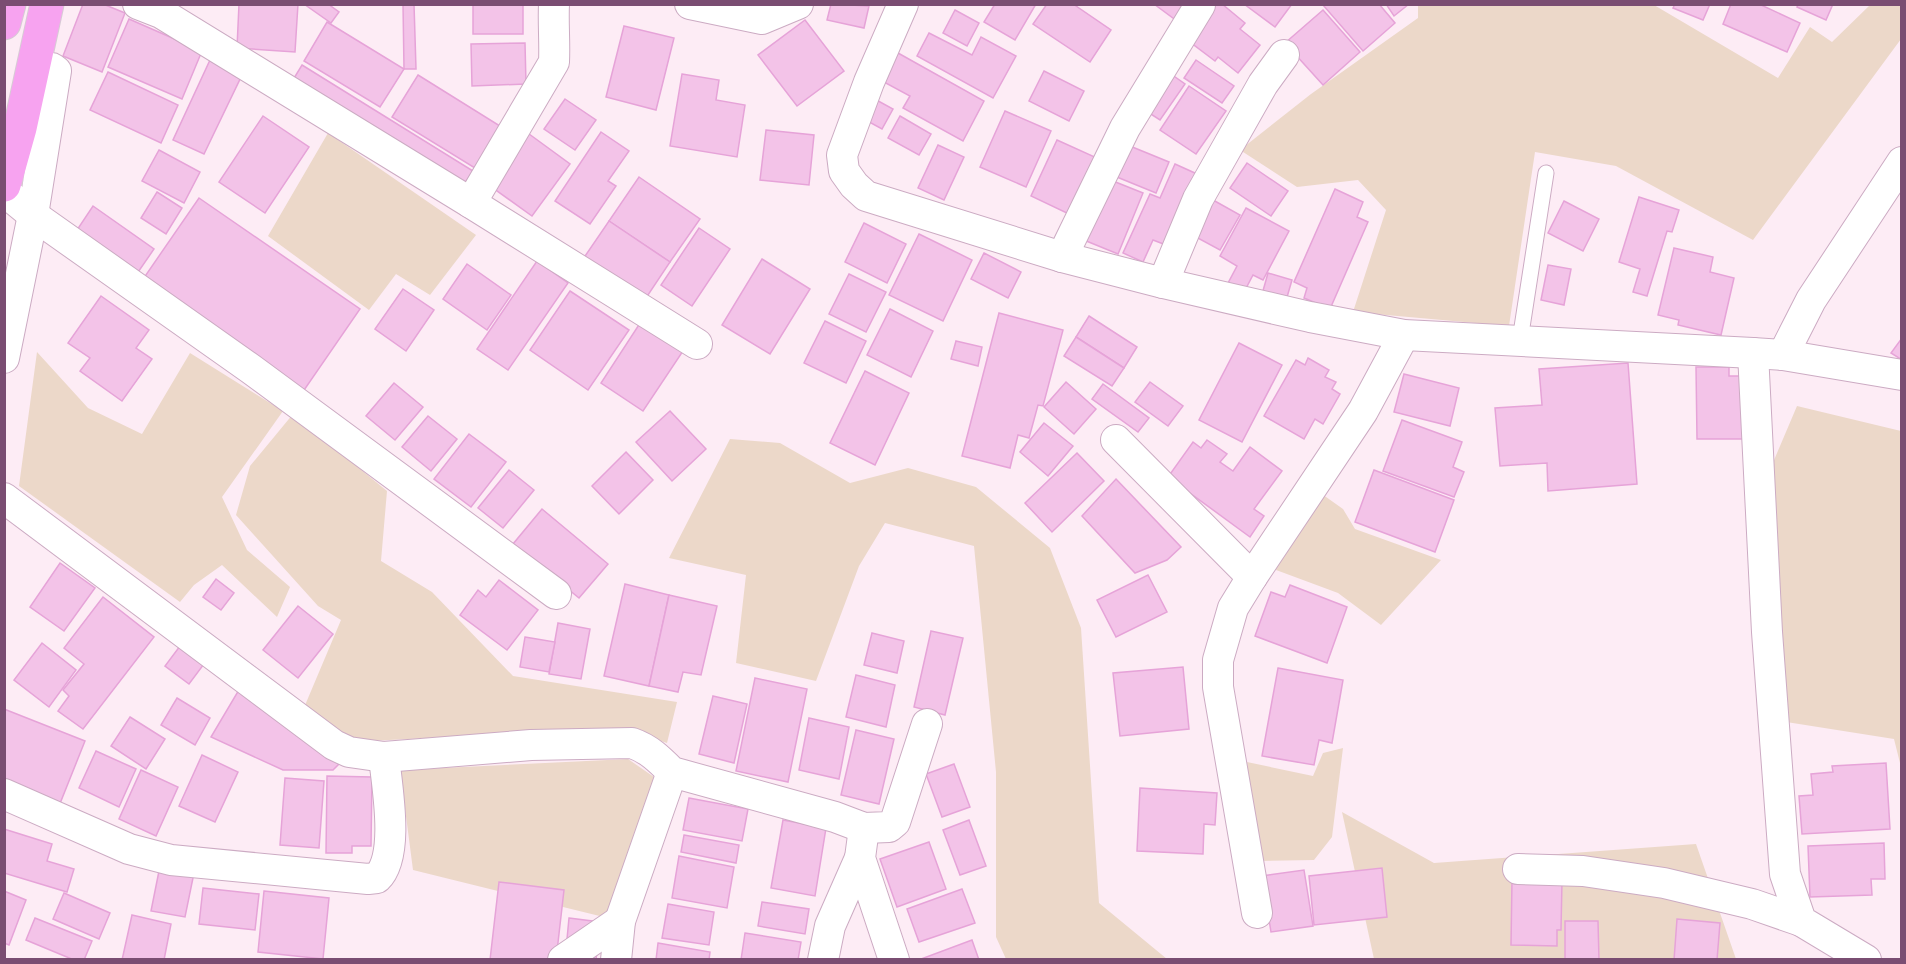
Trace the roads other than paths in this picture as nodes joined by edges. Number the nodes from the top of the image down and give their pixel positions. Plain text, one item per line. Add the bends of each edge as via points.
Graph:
1 (9, 4) edge
2 (47, 4) edge
3 (138, 4) edge
4 (554, 4) edge
5 (690, 4) edge
6 (798, 4) edge
7 (903, 4) edge
8 (1200, 5) edge
9 (4, 23) edge
10 (1284, 55) dead end
11 (33, 68) junction
12 (10, 144) edge
13 (1902, 162) edge
14 (1546, 172) dead end
15 (4, 185) edge
16 (4, 191) edge
17 (471, 202) junction
18 (33, 215) junction
19 (1062, 257) junction
20 (1163, 283) junction
21 (1404, 335) junction
22 (1520, 340) junction
23 (697, 344) dead end
24 (1753, 353) junction
25 (1783, 356) junction
26 (4, 358) edge
27 (1902, 375) edge
28 (1116, 440) dead end
29 (4, 498) edge
30 (1252, 577) junction
31 (556, 594) dead end
32 (927, 724) dead end
33 (384, 756) junction
34 (672, 772) junction
35 (4, 795) edge
36 (864, 828) junction
37 (860, 858) junction
38 (1518, 869) dead end
39 (1257, 913) dead end
40 (620, 921) junction
41 (1801, 921) junction
42 (563, 960) edge
43 (616, 960) edge
44 (823, 960) edge
45 (894, 960) edge
46 (1866, 960) edge

1 - 9 highway
2 - 11 highway
3 - 17 street via 161,13
4 - 17 street via 554,62
5 - 6 street via 762,19
7 - 19 street via 868,82 842,155 844,171 866,196
8 - 19 street via 1125,128
10 - 20 street via 1263,84 1198,199
11 - 12 highway
11 - 18 street via 56,71
12 - 15 highway
13 - 25 street via 1811,300
14 - 22 lane
16 - 18 street
17 - 23 street
18 - 26 street
18 - 31 street via 251,369
19 - 20 street
20 - 21 street
21 - 22 street
21 - 30 street via 1363,411
22 - 24 street
24 - 25 street
24 - 41 street via 1767,632 1785,874
25 - 27 street
28 - 30 street
29 - 33 street via 334,746
30 - 39 street via 1233,608 1218,660 1218,687
32 - 36 street via 895,822 889,827
33 - 34 street via 531,745 632,743 656,755
33 - 35 street via 391,826 386,865 377,878 368,879 171,860 129,849
34 - 36 street
34 - 40 street
36 - 37 street
37 - 44 street via 830,926
37 - 45 street
38 - 41 street via 1583,871 1665,884 1752,904
40 - 42 street
40 - 43 street
41 - 46 street

